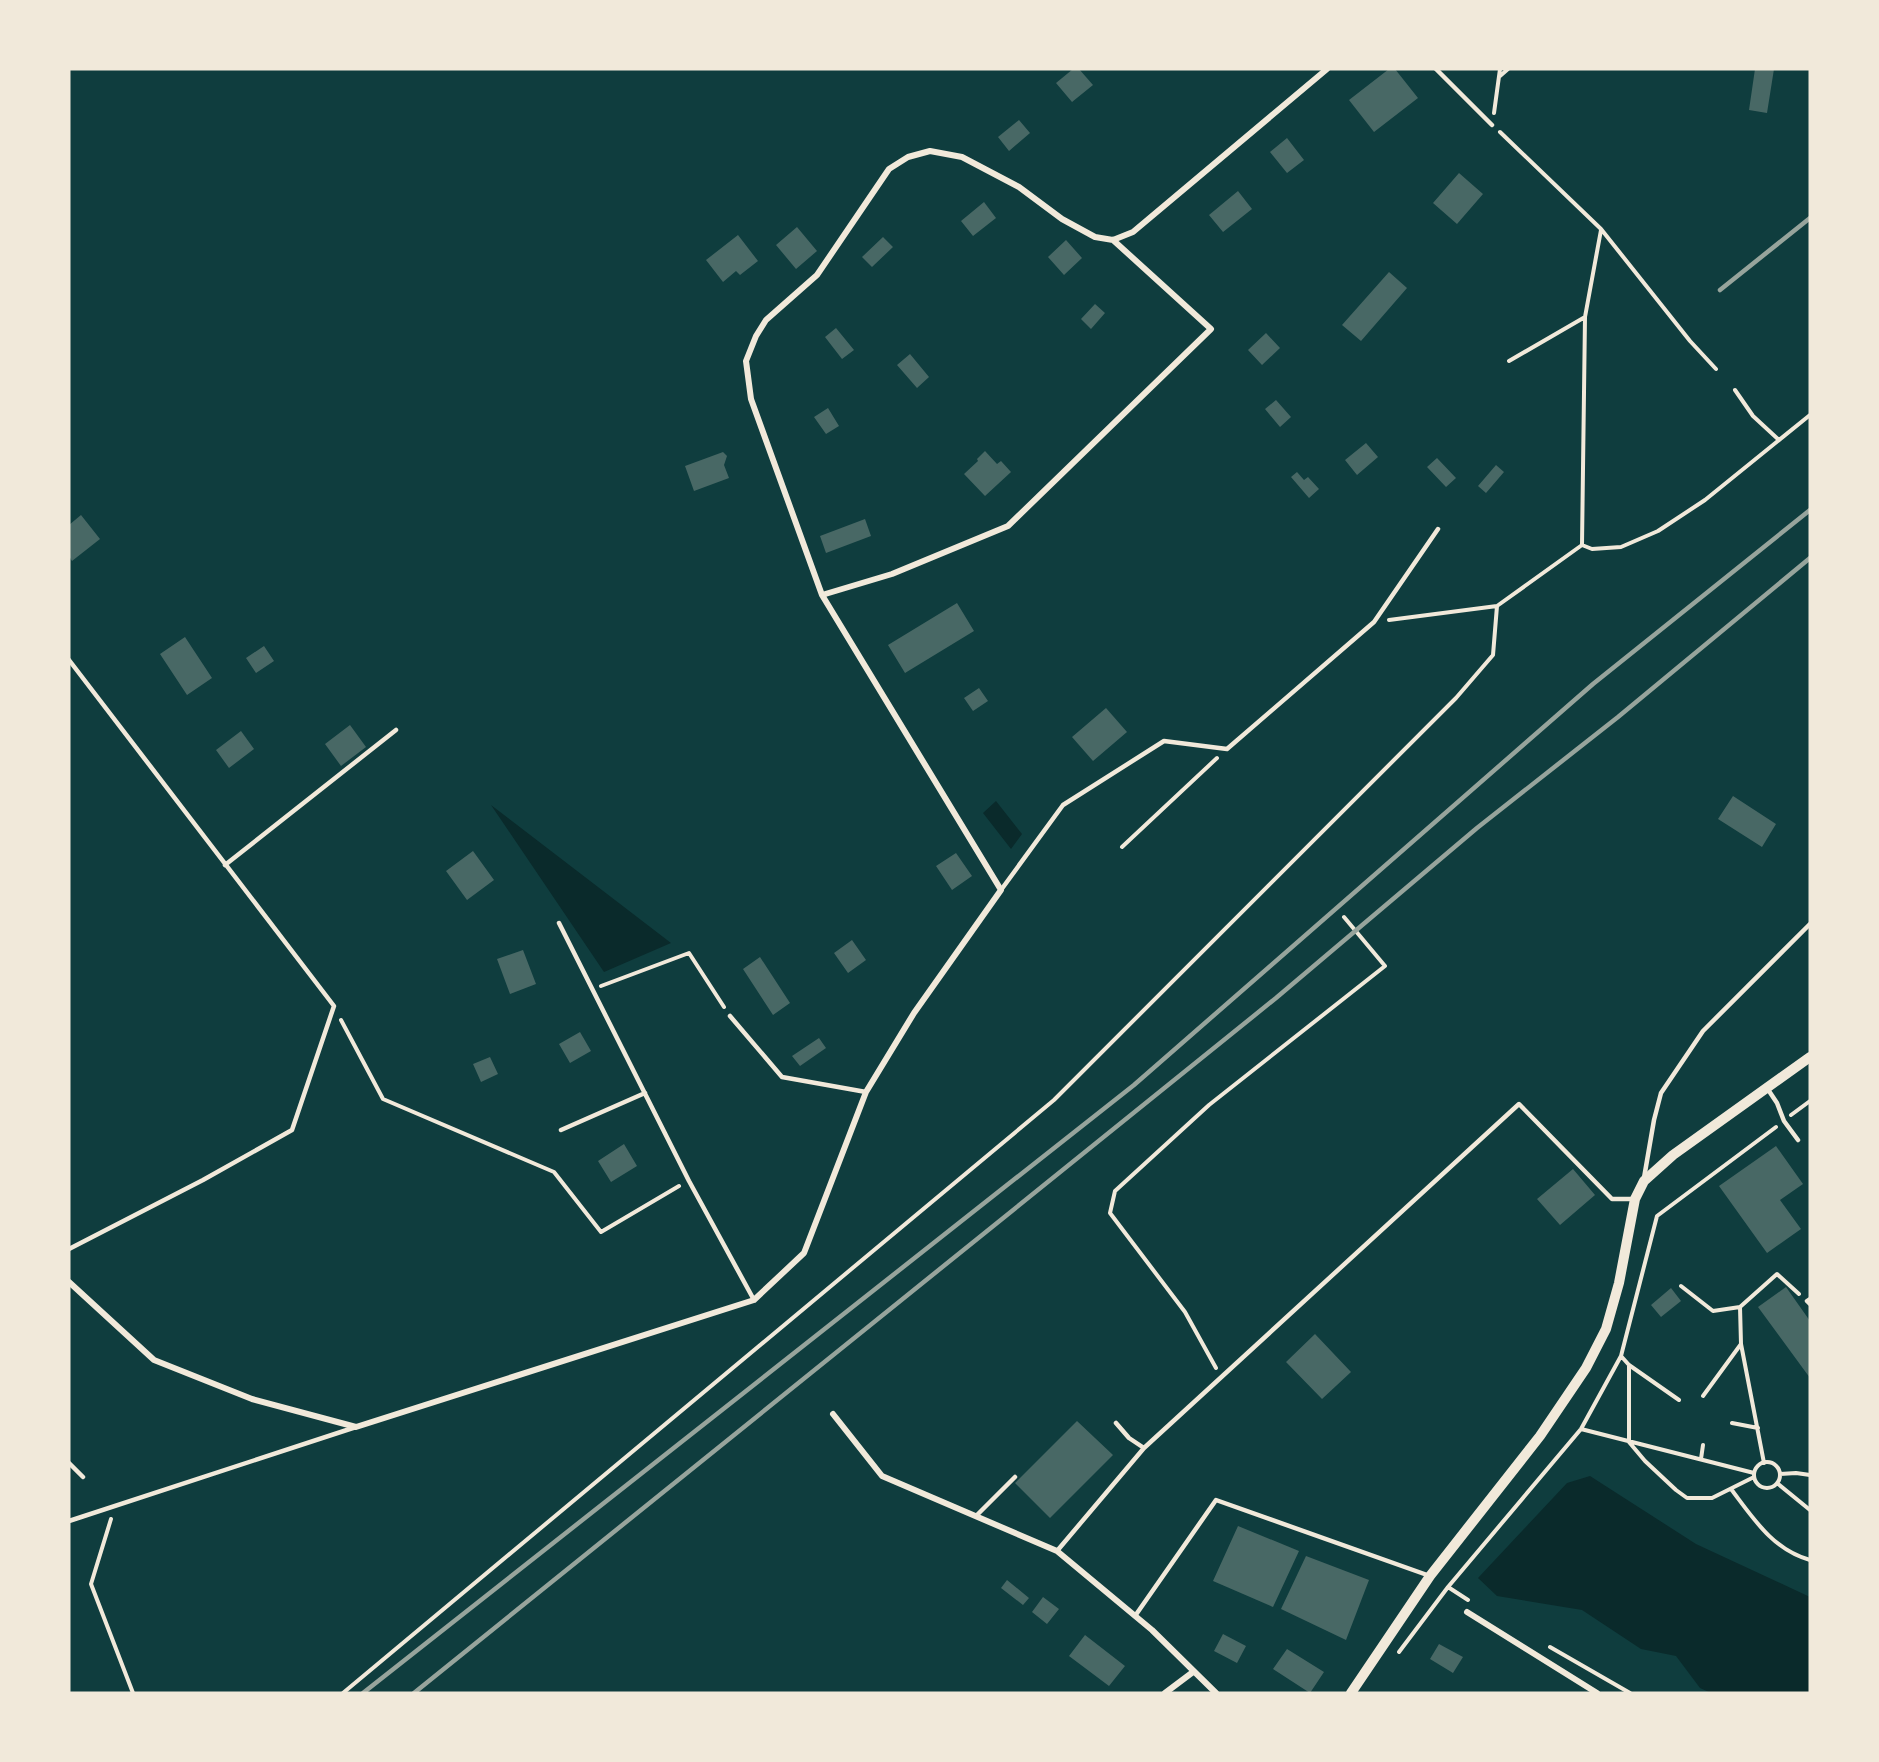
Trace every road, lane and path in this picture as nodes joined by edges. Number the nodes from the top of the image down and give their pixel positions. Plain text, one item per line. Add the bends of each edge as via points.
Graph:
1 (1327, 69) edge
2 (1436, 69) edge
3 (1500, 69) edge
4 (1508, 69) edge
5 (1499, 76) junction
6 (1492, 125) junction
7 (1601, 229) junction
8 (1113, 240) junction
9 (1585, 317) junction
10 (1509, 362) dead end
11 (1716, 369) dead end
12 (1735, 390) dead end
13 (1810, 415) edge
14 (1779, 440) junction
15 (1438, 529) dead end
16 (1582, 545) junction
17 (822, 595) junction
18 (1497, 606) junction
19 (1374, 622) junction
20 (69, 660) edge
21 (396, 730) dead end
22 (1227, 749) junction
23 (1122, 847) dead end
24 (225, 865) junction
25 (1001, 890) junction
26 (1344, 917) dead end
27 (560, 923) dead end
28 (1810, 924) edge
29 (592, 990) junction
30 (334, 1006) junction
31 (730, 1016) joint
32 (1810, 1058) edge
33 (1767, 1088) junction
34 (867, 1092) junction
35 (645, 1093) junction
36 (561, 1130) dead end
37 (1798, 1140) dead end
38 (689, 1180) junction
39 (1644, 1181) junction
40 (1635, 1199) junction
41 (69, 1249) edge
42 (69, 1282) edge
43 (1681, 1286) dead end
44 (754, 1299) junction
45 (1809, 1301) edge
46 (1740, 1307) junction
47 (1742, 1344) junction
48 (1621, 1356) dead end
49 (1629, 1365) junction
50 (1221, 1378) junction
51 (1703, 1396) dead end
52 (1679, 1400) dead end
53 (833, 1414) dead end
54 (1116, 1423) dead end
55 (1732, 1423) dead end
56 (356, 1427) junction
57 (1581, 1428) dead end
58 (1758, 1428) junction
59 (1629, 1442) junction
60 (1703, 1444) dead end
61 (1144, 1448) junction
62 (1701, 1459) junction
63 (69, 1462) edge
64 (1764, 1463) junction
65 (1780, 1474) junction
66 (1754, 1475) junction
67 (1810, 1475) edge
68 (84, 1477) dead end
69 (1015, 1477) dead end
70 (1777, 1483) junction
71 (1731, 1489) junction
72 (115, 1506) junction
73 (1810, 1510) edge
74 (976, 1516) junction
75 (69, 1521) edge
76 (1057, 1551) junction
77 (1810, 1560) edge
78 (1430, 1576) junction
79 (1469, 1600) dead end
80 (1467, 1612) dead end
81 (1135, 1616) junction
82 (1395, 1658) dead end
83 (1193, 1672) junction
84 (133, 1693) edge
85 (343, 1693) edge
86 (1165, 1693) edge
87 (1216, 1693) edge
88 (1351, 1693) edge
89 (1597, 1693) edge

1 - 8 street via 1133,232
2 - 6 lane
3 - 5 path
4 - 5 path
5 - 6 path
6 - 7 path
7 - 9 path
7 - 11 path
8 - 17 street via 1211,329 1008,526 892,574
8 - 17 street via 1095,237 1062,219 1018,187 962,157 930,150 889,169 818,275 766,320 746,361 751,399
9 - 10 path
9 - 16 path
12 - 14 path via 1753,416
13 - 14 path
14 - 16 path via 1705,500 1658,531 1621,547 1592,549
15 - 19 lane
16 - 18 path
17 - 25 street
18 - 19 path
18 - 85 path via 1492,655 1456,698 1054,1100
19 - 22 lane
20 - 24 lane
21 - 24 lane
22 - 23 path
22 - 25 lane via 1164,741 1133,760 1063,805
24 - 30 lane
25 - 34 street via 914,1013
26 - 50 path via 1384,966 1209,1105 1115,1191 1110,1213 1185,1312
27 - 29 lane
28 - 39 lane via 1703,1031 1661,1093
29 - 31 path via 689,953
29 - 35 lane
30 - 38 path via 383,1099 554,1172 601,1232
30 - 41 lane via 292,1131
31 - 34 lane via 783,1077
32 - 33 street
33 - 37 lane
33 - 39 street via 1673,1155
34 - 44 street via 804,1253
35 - 36 lane
35 - 38 lane
38 - 44 lane
39 - 40 street
40 - 50 lane via 1612,1199 1519,1104
40 - 78 street via 1606,1329 1586,1368 1540,1436
42 - 56 street via 154,1360 252,1399
43 - 46 path via 1713,1311
44 - 56 street
45 - 46 path via 1777,1274
46 - 47 path
47 - 51 path
47 - 58 path
48 - 49 path
49 - 52 path
49 - 59 path
50 - 61 lane
53 - 74 street via 882,1476
54 - 61 lane
55 - 58 path
56 - 72 lane
57 - 59 path
58 - 64 path
59 - 62 path
59 - 71 path via 1687,1498 1712,1498
60 - 62 path
61 - 76 lane
62 - 66 path
63 - 68 lane
64 - 65 path via 1773,1464
64 - 66 path via 1756,1467
65 - 67 path
65 - 70 path
66 - 70 path via 1763,1488
66 - 71 path
69 - 74 lane
70 - 73 path
71 - 77 path via 1778,1545
72 - 75 lane
72 - 84 path via 91,1584
74 - 76 street
76 - 81 street
78 - 81 lane via 1216,1500
78 - 88 street
79 - 82 path via 1448,1587
80 - 89 street
81 - 83 street
83 - 86 street
83 - 87 street

